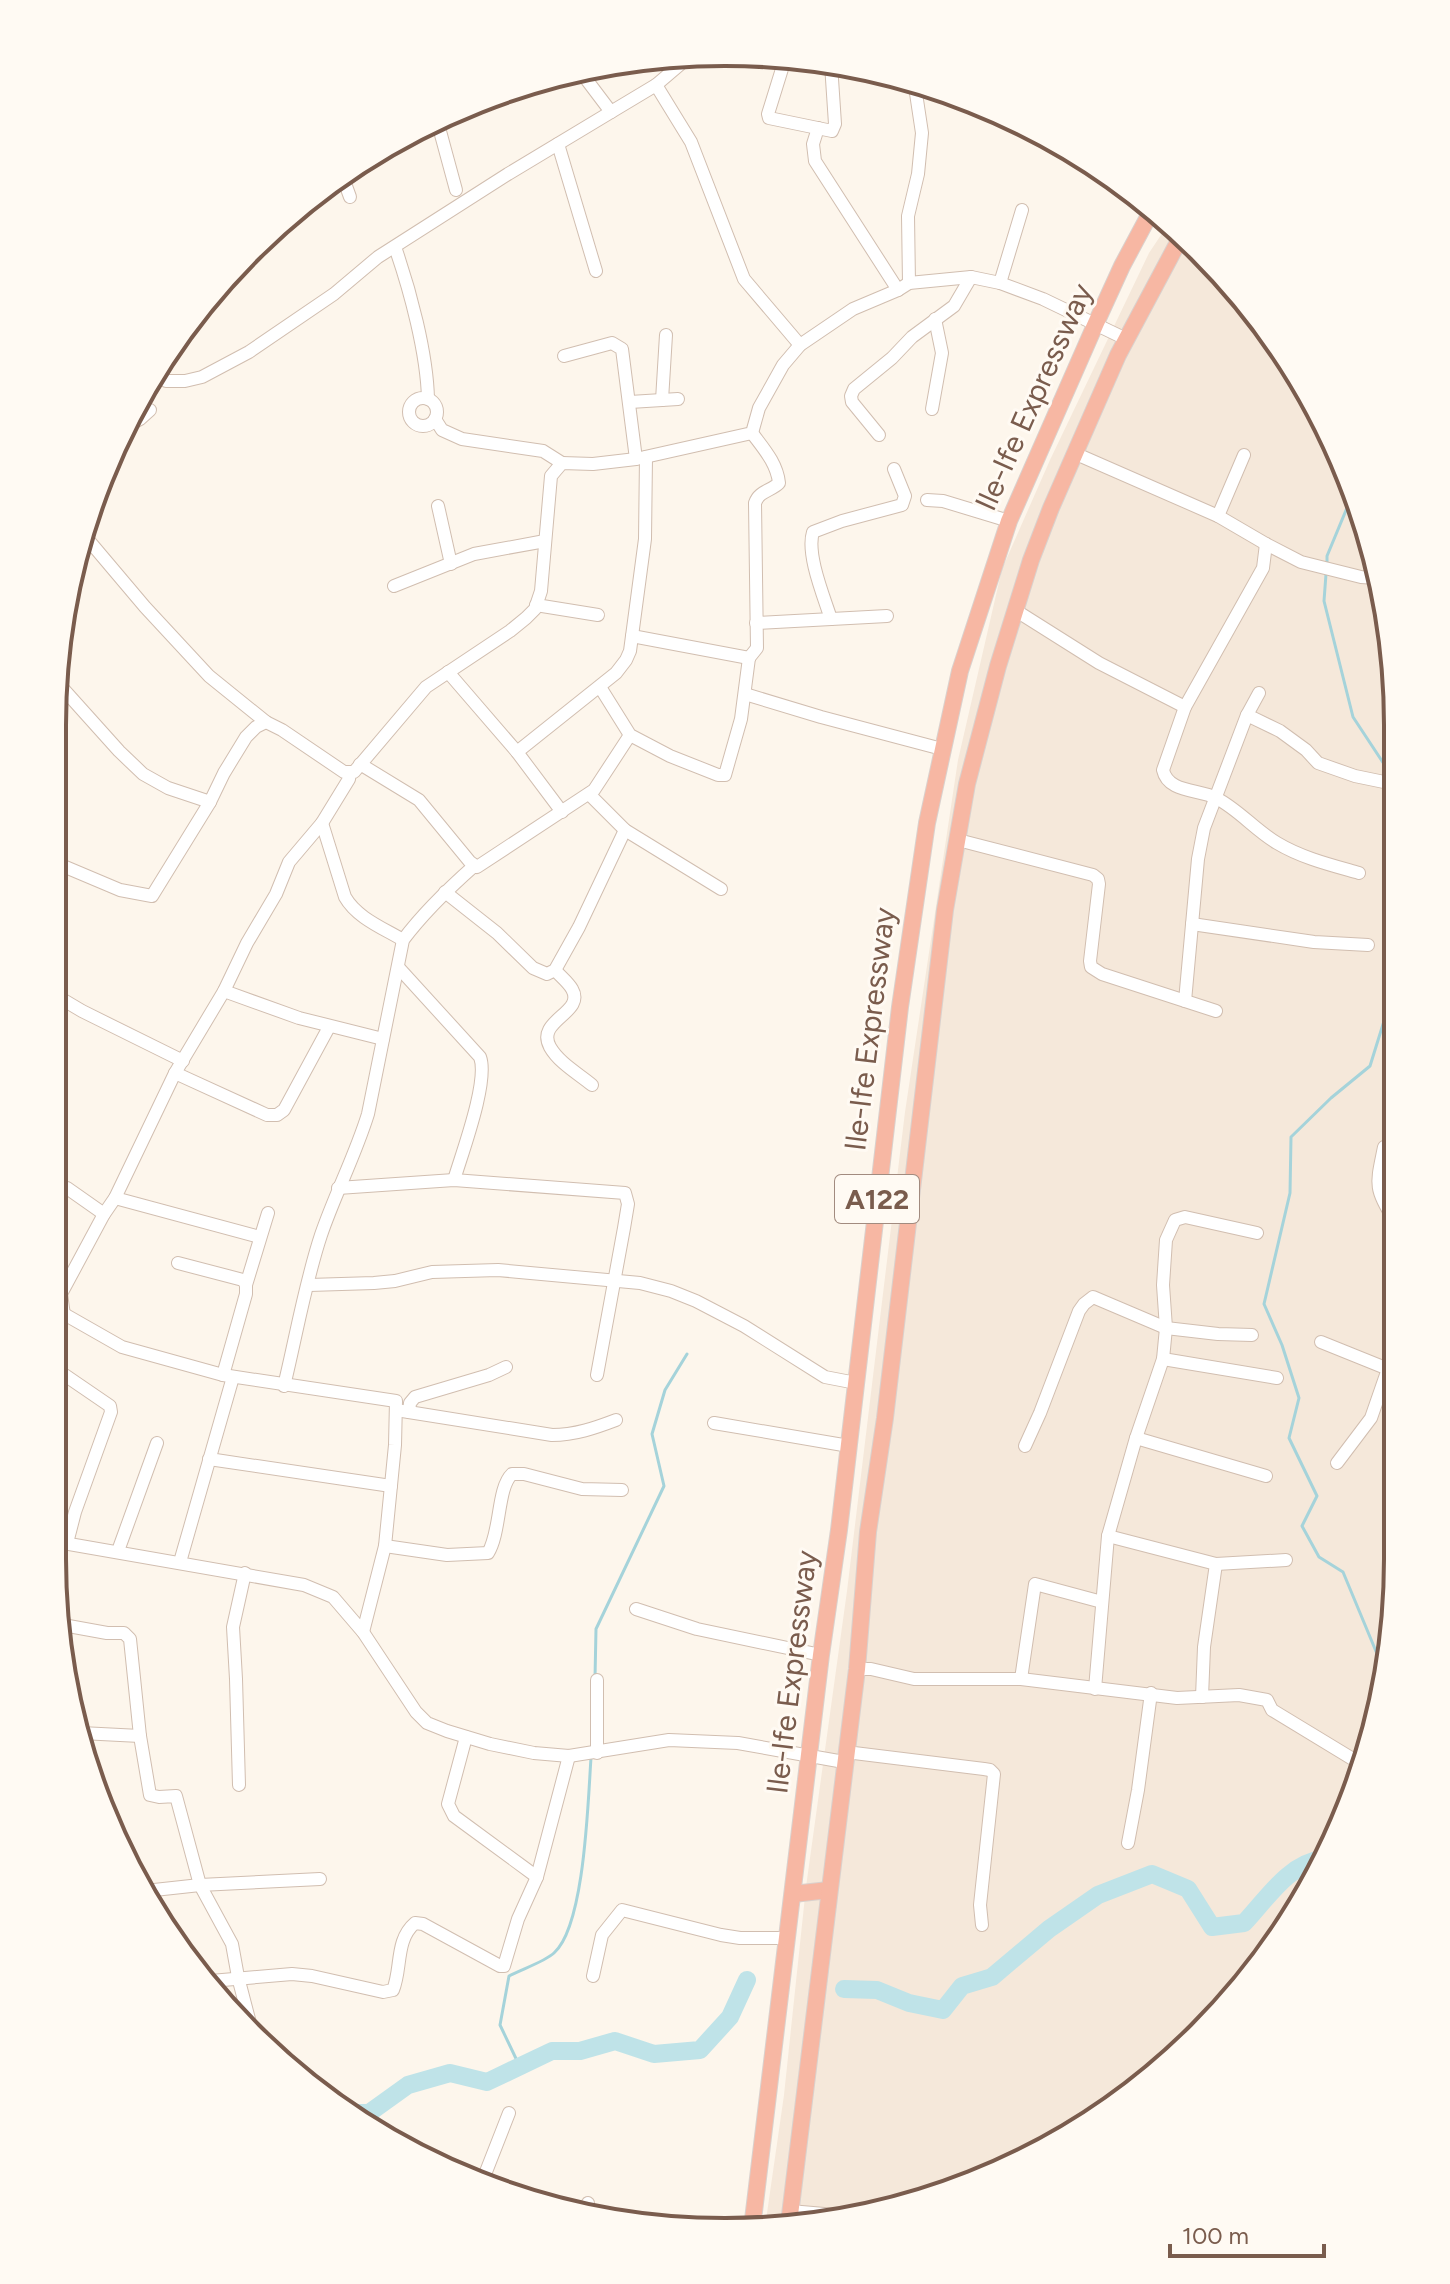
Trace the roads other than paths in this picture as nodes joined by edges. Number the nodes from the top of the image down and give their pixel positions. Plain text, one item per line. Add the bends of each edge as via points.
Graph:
1 (676, 68) edge
2 (782, 69) edge
3 (832, 75) edge
4 (587, 81) edge
5 (656, 85) junction
6 (916, 94) edge
7 (611, 112) junction
8 (818, 128) junction
9 (440, 131) edge
10 (558, 144) junction
11 (346, 186) edge
12 (456, 190) dead end
13 (350, 197) dead end
14 (1022, 210) dead end
15 (1147, 219) edge
16 (1176, 245) edge
17 (395, 247) junction
18 (596, 271) dead end
19 (971, 277) junction
20 (1000, 283) junction
21 (904, 286) junction
22 (935, 319) junction
23 (1096, 323) junction
24 (666, 335) dead end
25 (1126, 339) junction
26 (800, 345) junction
27 (564, 356) dead end
28 (166, 381) dead end
29 (428, 399) junction
30 (678, 399) dead end
31 (662, 400) junction
32 (630, 402) junction
33 (932, 409) dead end
34 (150, 410) dead end
35 (143, 416) edge
36 (435, 419) junction
37 (752, 433) junction
38 (879, 435) dead end
39 (1074, 453) junction
40 (1244, 455) dead end
41 (641, 458) junction
42 (562, 463) junction
43 (894, 469) dead end
44 (927, 500) dead end
45 (438, 506) dead end
46 (1218, 516) junction
47 (1009, 521) junction
48 (545, 541) junction
49 (91, 543) edge
50 (1266, 544) junction
51 (451, 564) junction
52 (1367, 577) edge
53 (394, 586) dead end
54 (536, 605) junction
55 (1015, 610) junction
56 (598, 615) dead end
57 (887, 616) dead end
58 (831, 619) junction
59 (756, 623) junction
60 (632, 636) junction
61 (749, 658) junction
62 (448, 672) junction
63 (600, 687) junction
64 (1259, 693) dead end
65 (745, 694) junction
66 (67, 702) edge
67 (1185, 707) junction
68 (1247, 715) junction
69 (266, 722) junction
70 (630, 735) junction
71 (942, 749) junction
72 (517, 752) junction
73 (360, 764) junction
74 (350, 773) junction
75 (1384, 782) dead end
76 (589, 794) junction
77 (1215, 797) junction
78 (210, 802) junction
79 (562, 812) junction
80 (322, 823) junction
81 (625, 830) junction
82 (958, 840) junction
83 (474, 866) junction
84 (66, 867) edge
85 (1359, 873) dead end
86 (721, 889) dead end
87 (445, 892) junction
88 (1192, 924) junction
89 (403, 940) junction
90 (1368, 945) dead end
91 (398, 967) junction
92 (555, 970) junction
93 (224, 991) junction
94 (1185, 1001) junction
95 (66, 1002) edge
96 (1216, 1011) dead end
97 (329, 1027) junction
98 (383, 1039) junction
99 (183, 1061) junction
100 (175, 1073) junction
101 (592, 1085) dead end
102 (1384, 1147) dead end
103 (454, 1180) junction
104 (67, 1188) dead end
105 (338, 1188) junction
106 (115, 1198) junction
107 (1384, 1204) edge
108 (268, 1213) dead end
109 (104, 1214) junction
110 (1257, 1233) dead end
111 (260, 1237) junction
112 (178, 1263) dead end
113 (614, 1279) junction
114 (66, 1285) edge
115 (246, 1285) junction
116 (309, 1285) junction
117 (66, 1316) edge
118 (1166, 1328) junction
119 (1252, 1335) dead end
120 (1321, 1342) dead end
121 (1163, 1359) junction
122 (1384, 1363) edge
123 (506, 1367) dead end
124 (597, 1375) dead end
125 (66, 1376) edge
126 (228, 1376) junction
127 (1277, 1378) dead end
128 (856, 1383) junction
129 (1384, 1384) edge
130 (284, 1386) junction
131 (403, 1411) junction
132 (616, 1420) dead end
133 (714, 1423) dead end
134 (1136, 1438) junction
135 (157, 1443) dead end
136 (849, 1446) junction
137 (1025, 1446) dead end
138 (209, 1459) junction
139 (1337, 1463) dead end
140 (1266, 1476) dead end
141 (391, 1486) junction
142 (622, 1490) dead end
143 (66, 1530) edge
144 (1108, 1536) junction
145 (66, 1543) edge
146 (385, 1546) junction
147 (118, 1551) junction
148 (1286, 1560) dead end
149 (180, 1562) junction
150 (1216, 1564) junction
151 (245, 1573) junction
152 (1102, 1602) junction
153 (636, 1609) dead end
154 (70, 1626) edge
155 (363, 1632) junction
156 (821, 1655) junction
157 (857, 1669) junction
158 (1021, 1679) junction
159 (597, 1680) dead end
160 (1095, 1689) junction
161 (1151, 1693) junction
162 (1202, 1697) junction
163 (89, 1733) edge
164 (140, 1736) junction
165 (466, 1737) junction
166 (593, 1753) junction
167 (569, 1756) junction
168 (810, 1757) junction
169 (845, 1757) junction
170 (1353, 1759) edge
171 (239, 1785) dead end
172 (1128, 1843) dead end
173 (537, 1877) junction
174 (320, 1879) dead end
175 (200, 1885) junction
176 (155, 1890) edge
177 (829, 1890) junction
178 (793, 1894) junction
179 (982, 1925) dead end
180 (787, 1938) junction
181 (593, 1976) dead end
182 (238, 1977) junction
183 (218, 1980) edge
184 (247, 2012) edge
185 (509, 2113) dead end
186 (486, 2173) edge
187 (790, 2214) edge
188 (753, 2217) edge

1 - 5 street
2 - 8 street via 769,118
3 - 8 street via 835,129
4 - 7 street
5 - 7 street
5 - 26 street via 691,142 744,279
6 - 21 street via 922,133 908,216
7 - 10 street
8 - 21 street via 815,161
9 - 12 street
10 - 17 street
10 - 18 street
11 - 13 street
14 - 20 street
15 - 23 highway, Ile-Ife Expressway / A122
16 - 25 highway, Ile-Ife Expressway / A122
17 - 28 street via 249,352 202,377
17 - 29 street via 413,310
19 - 20 street
19 - 21 street
19 - 22 street via 954,306
20 - 23 street
21 - 26 street via 853,309
22 - 33 street via 942,353
22 - 38 street via 854,389 852,402
23 - 25 street
23 - 47 highway, Ile-Ife Expressway / A122
24 - 31 street
25 - 39 highway, Ile-Ife Expressway / A122
26 - 37 street via 765,397
27 - 32 street via 618,345
29 - 36 street via 437,411
29 - 36 street via 413,402 409,417 421,426
30 - 31 street
31 - 32 street
32 - 41 street
34 - 35 street
36 - 42 street via 455,437 543,451
37 - 41 street
37 - 59 street via 779,475 774,489 761,493 755,503
39 - 46 street
39 - 55 highway, Ile-Ife Expressway / A122
40 - 46 street
41 - 42 street
41 - 60 street via 645,539
42 - 48 street via 551,476
43 - 58 street via 905,496 902,505 813,532 815,567
44 - 47 street
45 - 51 street
46 - 50 street
47 - 71 highway, Ile-Ife Expressway / A122 via 960,671
48 - 51 street via 474,554
48 - 54 street
49 - 69 street via 209,676
50 - 52 street via 1301,562
50 - 67 street via 1263,568
51 - 53 street
54 - 56 street
54 - 62 street via 510,631
55 - 67 street via 1099,663
55 - 82 highway, Ile-Ife Expressway / A122 via 967,784
57 - 58 street
58 - 59 street
59 - 61 street via 757,648
60 - 61 street
60 - 63 street via 622,667
61 - 65 street
62 - 72 street
62 - 73 street via 426,687
63 - 70 street
63 - 72 street
64 - 68 street
65 - 70 street via 725,775
65 - 71 street
66 - 78 street via 143,774
67 - 77 street via 1165,777 1177,787
68 - 75 street via 1280,731 1318,763
68 - 77 street
69 - 74 street
69 - 78 street via 246,737
70 - 76 street
71 - 128 highway, Ile-Ife Expressway / A122 via 906,956
72 - 79 street
73 - 74 street
73 - 83 street via 419,800
74 - 80 street
76 - 79 street
76 - 81 street
77 - 85 street via 1275,842
77 - 88 street via 1198,859
78 - 84 street via 152,896 120,890
79 - 83 street
80 - 89 street via 350,906
80 - 93 street via 289,862
81 - 86 street
81 - 92 street
82 - 94 street via 1093,875 1099,884 1091,967
82 - 157 highway, Ile-Ife Expressway / A122 via 868,1532
83 - 87 street
87 - 89 street
87 - 92 street via 533,968 542,974
88 - 90 street
88 - 94 street
89 - 91 street
91 - 98 street
91 - 103 street via 483,1065
92 - 101 street via 575,998 550,1025 546,1038 560,1059
93 - 97 street
93 - 99 street
94 - 96 street
95 - 99 street
97 - 98 street
97 - 100 street via 277,1115
98 - 105 street via 363,1128
99 - 100 street
100 - 106 street
102 - 107 street via 1377,1185
103 - 105 street
103 - 113 street via 625,1193 628,1204
104 - 109 street
105 - 116 street
106 - 109 street
106 - 111 street
108 - 111 street
109 - 114 street
110 - 118 street via 1185,1217 1175,1220 1166,1240
111 - 115 street
112 - 115 street
113 - 116 street via 486,1270
113 - 124 street
113 - 128 street via 696,1301 825,1377
115 - 126 street
116 - 130 street
117 - 126 street via 122,1347
118 - 119 street
118 - 121 street
118 - 137 street via 1093,1297 1084,1304
120 - 122 street
121 - 127 street
121 - 134 street
123 - 131 street via 415,1397
125 - 143 street via 110,1406 111,1412
126 - 130 street
126 - 138 street
128 - 136 highway, Ile-Ife Expressway / A122
129 - 139 street via 1371,1418
130 - 131 street via 396,1401
131 - 132 street via 552,1435
131 - 141 street
133 - 136 street
134 - 140 street
134 - 144 street
135 - 147 street
136 - 156 highway, Ile-Ife Expressway / A122
138 - 141 street
138 - 149 street
141 - 146 street
142 - 146 street via 582,1489 512,1474 505,1480 488,1553 447,1555
144 - 150 street
144 - 152 street
145 - 147 street
146 - 155 street
147 - 149 street
148 - 150 street
149 - 151 street
150 - 162 street
151 - 155 street via 333,1597
151 - 171 street via 233,1627
152 - 158 street via 1035,1584
152 - 160 street
153 - 156 street via 697,1629
154 - 164 street via 124,1633 130,1639
155 - 165 street via 416,1712 427,1723
156 - 168 highway, Ile-Ife Expressway / A122
157 - 158 street via 914,1679
157 - 169 highway, Ile-Ife Expressway / A122
158 - 160 street
159 - 166 street
160 - 161 street
161 - 162 street
161 - 172 street
162 - 170 street via 1267,1700 1272,1710
163 - 164 street
164 - 175 street via 150,1795 176,1796
165 - 167 street
165 - 173 street via 448,1804 454,1816
166 - 167 street
166 - 168 street via 669,1740 738,1743
167 - 173 street
168 - 169 street
168 - 178 highway, Ile-Ife Expressway / A122
169 - 177 highway, Ile-Ife Expressway / A122
169 - 179 street via 994,1774
173 - 182 street via 504,1966 415,1923 407,1930 393,1990 292,1974
174 - 175 street
175 - 176 street
175 - 182 street via 232,1944
177 - 178 highway
177 - 187 highway, Ile-Ife Expressway / A122
178 - 180 highway, Ile-Ife Expressway / A122
180 - 181 street via 721,1935 622,1910 602,1935
180 - 188 highway, Ile-Ife Expressway / A122
182 - 183 street
182 - 184 street
185 - 186 street

